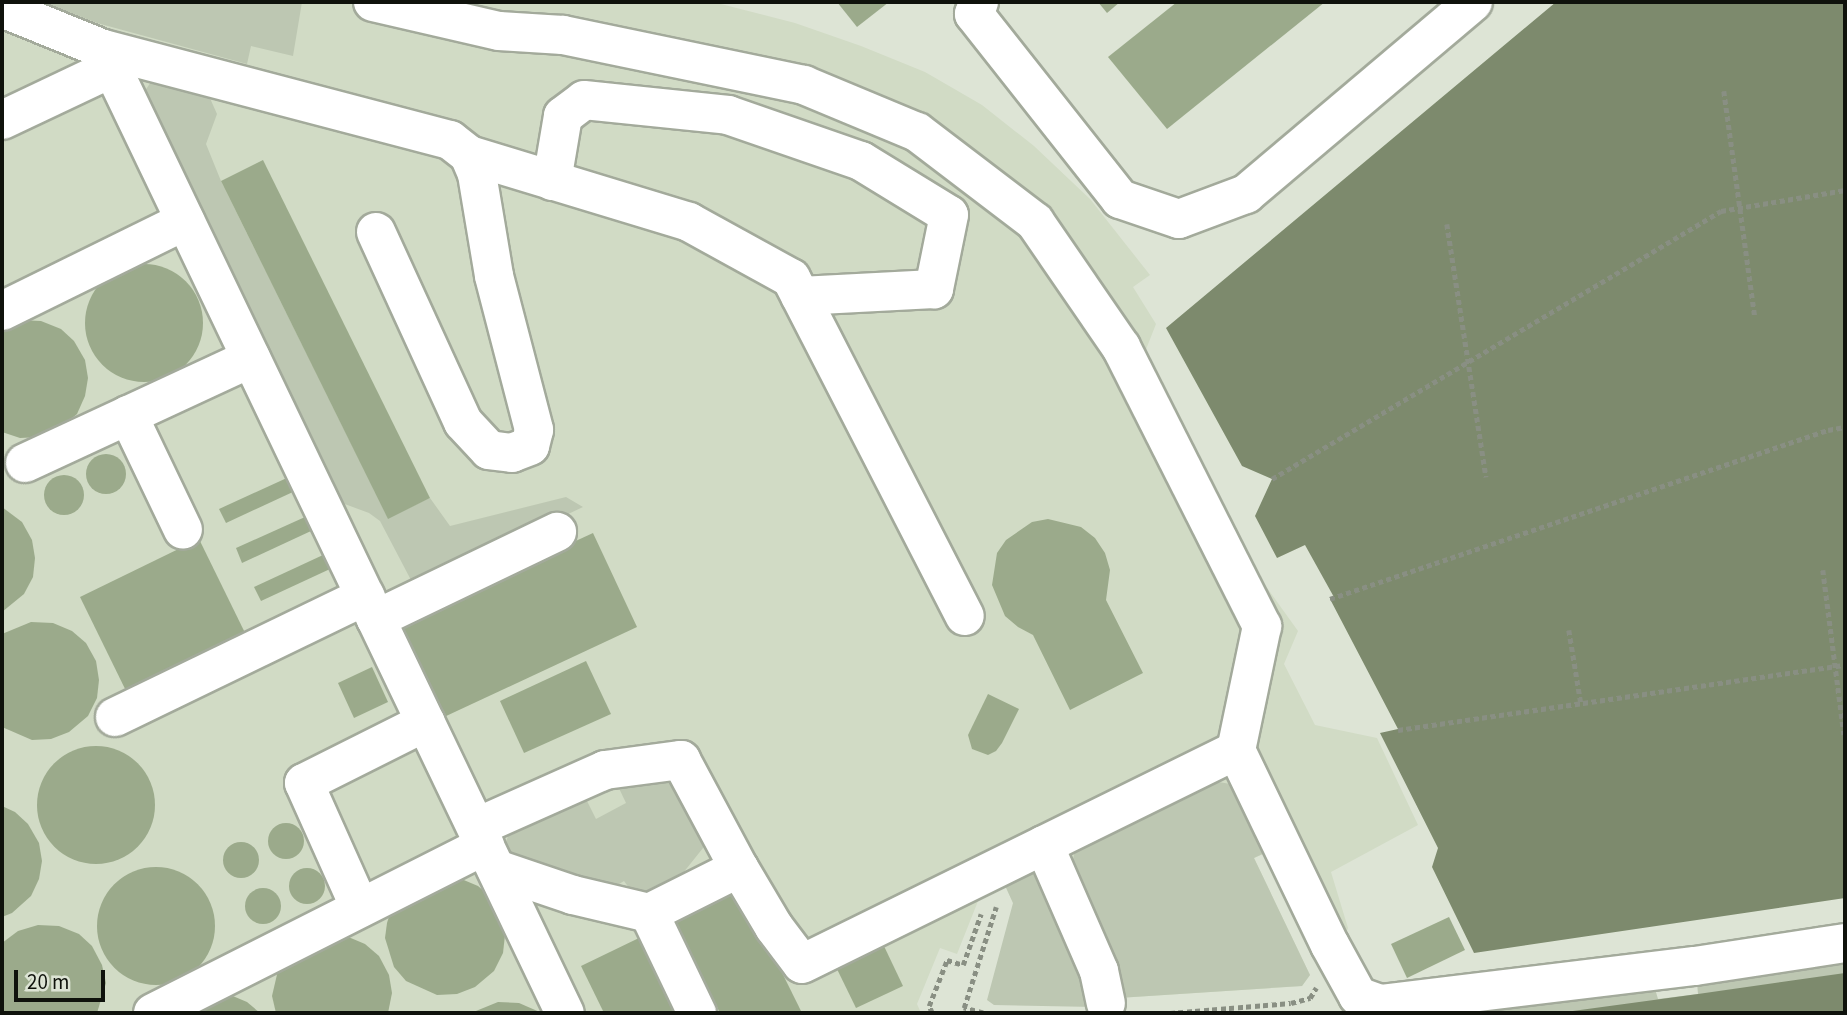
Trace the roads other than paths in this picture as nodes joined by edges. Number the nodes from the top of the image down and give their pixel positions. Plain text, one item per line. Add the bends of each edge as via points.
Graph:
1 (373, 2) edge
2 (979, 2) edge
3 (1473, 2) edge
4 (2, 8) edge
5 (501, 16) edge
6 (108, 58) junction
7 (2, 120) edge
8 (469, 155) junction
9 (552, 181) junction
10 (185, 221) junction
11 (376, 232) dead end
12 (800, 296) junction
13 (2, 311) edge
14 (251, 358) junction
15 (128, 415) junction
16 (25, 463) dead end
17 (183, 530) dead end
18 (558, 532) dead end
19 (371, 608) junction
20 (965, 616) dead end
21 (115, 717) dead end
22 (426, 722) junction
23 (1237, 750) junction
24 (1044, 845) junction
25 (486, 847) junction
26 (739, 867) junction
27 (360, 908) junction
28 (649, 913) junction
29 (1845, 943) edge
30 (1106, 1003) dead end
31 (153, 1013) edge
32 (565, 1013) edge
33 (698, 1013) edge

1 - 5 lane
2 - 3 lane via 974,14 1120,199 1180,219 1246,194
4 - 6 lane
5 - 23 lane via 562,35 804,85 917,132 1035,222 1121,347 1262,626
6 - 7 lane
6 - 8 lane via 450,140
6 - 10 lane
8 - 9 lane
8 - 11 lane via 477,174 494,276 534,430 530,446 512,453 489,450 463,422
9 - 12 lane via 689,222 791,278
9 - 12 lane via 562,116 584,100 728,115 861,160 949,215 934,289
10 - 13 lane
10 - 14 lane
12 - 20 lane
14 - 15 lane
14 - 19 lane
15 - 16 lane
15 - 17 lane
18 - 19 lane
19 - 21 lane
19 - 22 lane
22 - 25 lane
22 - 27 lane via 303,783
23 - 24 lane
23 - 29 lane via 1358,996 1380,1004
24 - 26 lane via 802,964
24 - 30 lane via 1099,971
25 - 26 lane via 605,770 681,761
25 - 27 lane
25 - 28 lane via 573,895
25 - 32 lane
26 - 28 lane
27 - 31 lane
28 - 33 lane

